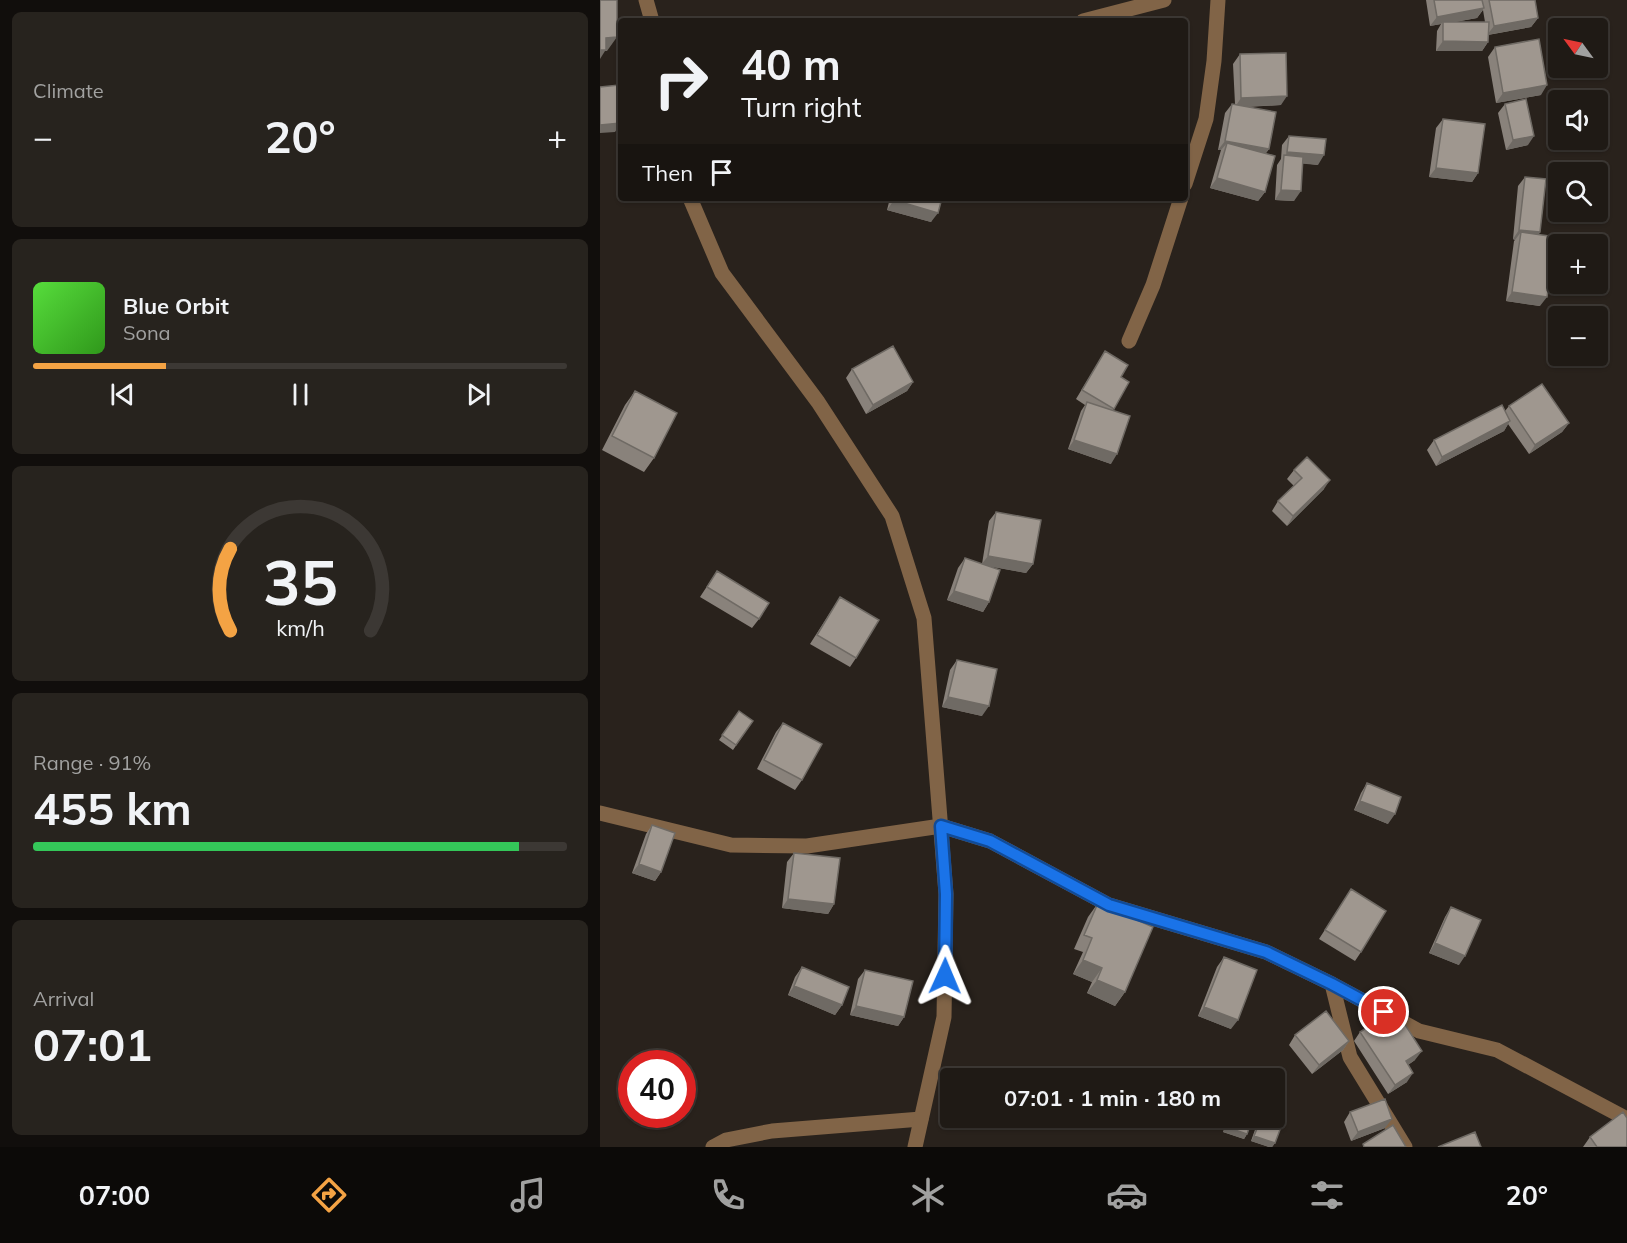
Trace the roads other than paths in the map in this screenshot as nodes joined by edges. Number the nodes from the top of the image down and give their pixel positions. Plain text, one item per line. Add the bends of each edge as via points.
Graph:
1 (646, 0) edge
2 (1164, 0) edge
3 (1218, 0) edge
4 (651, 18) edge
5 (1095, 18) edge
6 (1188, 175) edge
7 (691, 201) edge
8 (1180, 201) edge
9 (1129, 341) dead end
10 (600, 813) edge
11 (941, 826) junction
12 (1332, 984) junction
13 (921, 1119) junction
14 (1627, 1119) edge
15 (712, 1147) edge
16 (915, 1147) edge
17 (1405, 1147) edge

1 - 4 street
2 - 5 street
3 - 6 street via 1206,119
7 - 11 street via 722,273 819,402 892,516 924,618
8 - 9 street via 1153,285
10 - 11 street via 730,845 807,846
11 - 12 street via 990,841 1109,905 1266,952
11 - 13 street via 946,894 944,1017
12 - 14 street via 1419,1031 1497,1050
12 - 17 street via 1350,1058
13 - 15 street via 772,1131 726,1140
13 - 16 street

